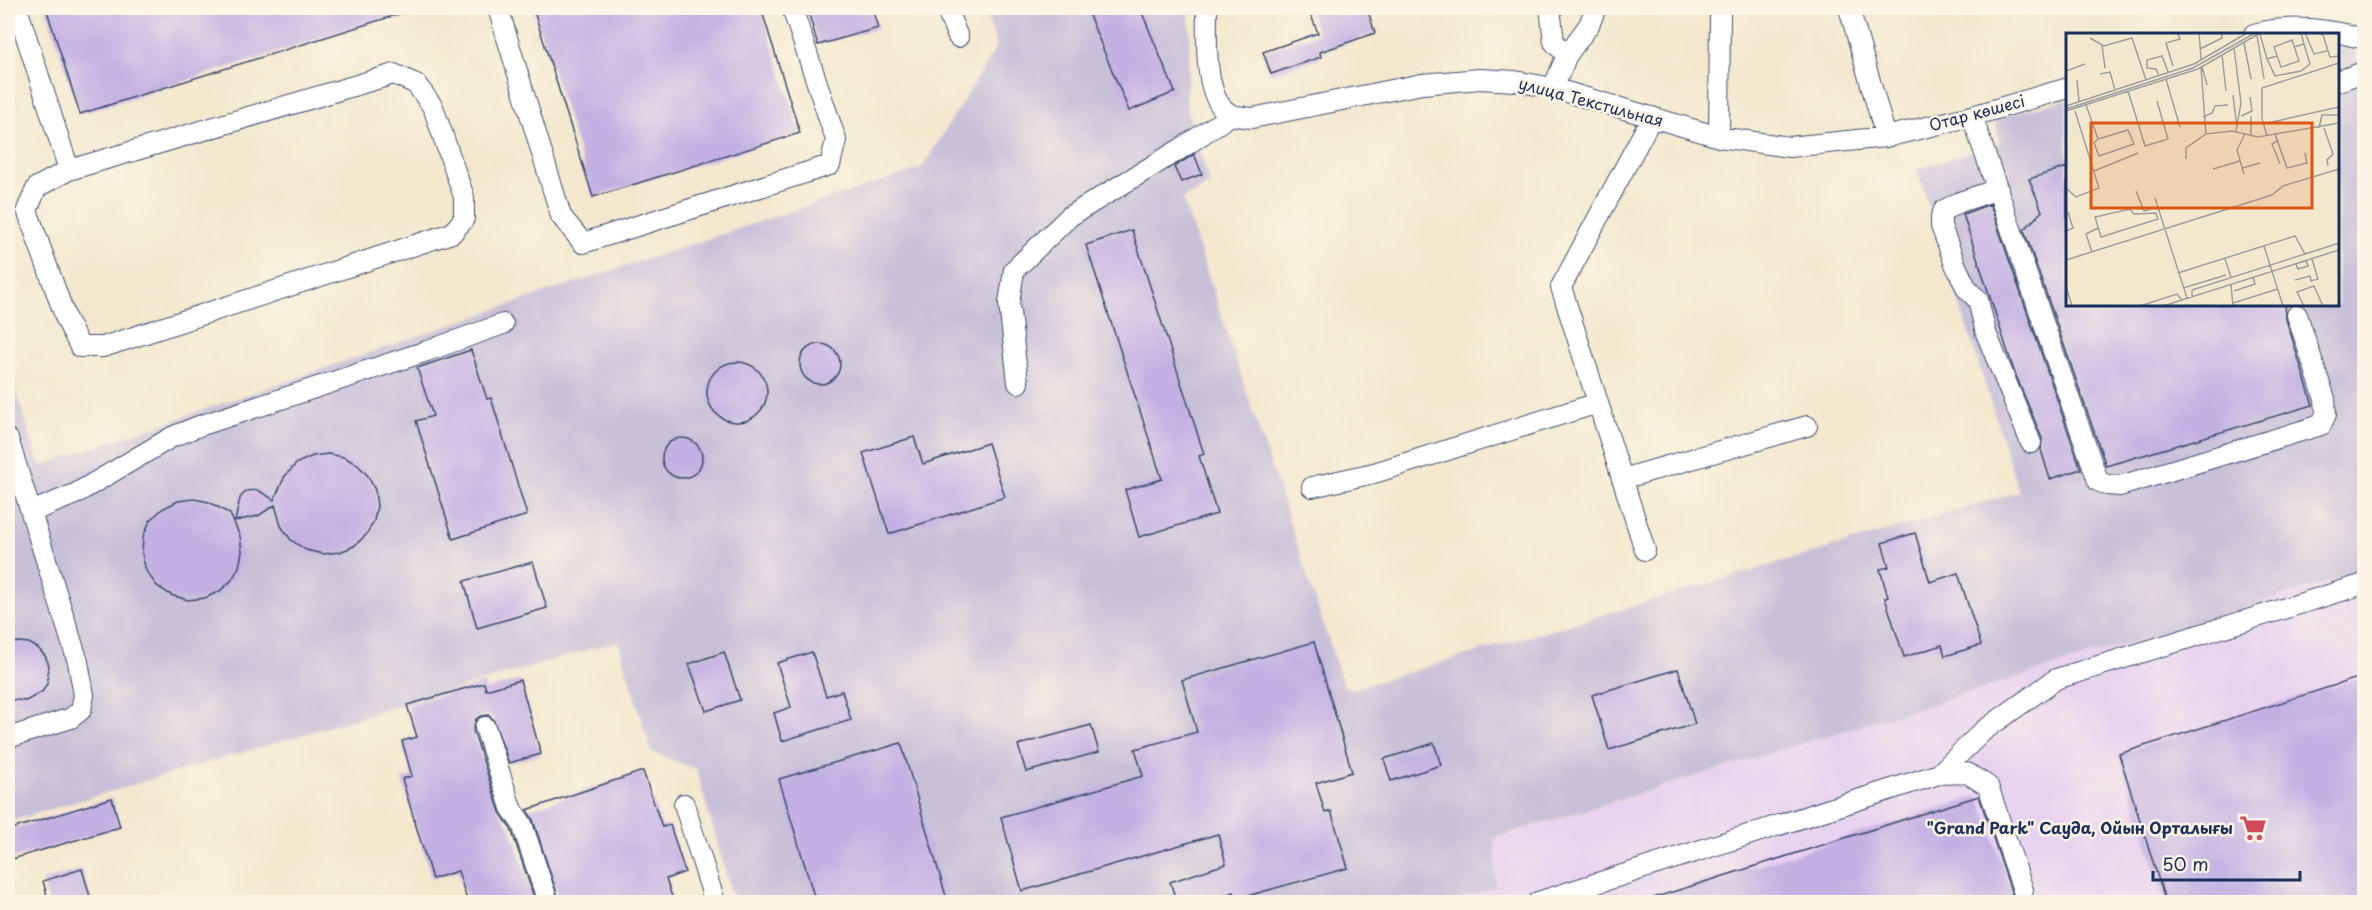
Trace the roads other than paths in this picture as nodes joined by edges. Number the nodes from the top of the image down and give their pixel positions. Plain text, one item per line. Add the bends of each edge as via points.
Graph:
1 (17, 8) edge
2 (498, 8) edge
3 (792, 8) edge
4 (946, 8) edge
5 (1207, 8) edge
6 (1550, 8) edge
7 (1596, 8) edge
8 (1720, 8) edge
9 (1854, 8) edge
10 (2261, 33) edge
11 (2336, 33) edge
12 (2339, 34) edge
13 (958, 37) dead end
14 (2364, 39) edge
15 (1567, 55) junction
16 (2364, 72) edge
17 (2339, 80) edge
18 (1553, 88) junction
19 (2066, 88) edge
20 (1231, 115) junction
21 (1972, 116) junction
22 (1652, 117) junction
23 (1719, 137) junction
24 (1886, 137) junction
25 (69, 170) junction
26 (1998, 189) junction
27 (2296, 315) dead end
28 (503, 324) dead end
29 (1018, 383) dead end
30 (1598, 403) junction
31 (1807, 426) dead end
32 (8, 439) edge
33 (2031, 442) dead end
34 (1622, 479) junction
35 (1312, 487) dead end
36 (31, 513) junction
37 (1645, 550) dead end
38 (2364, 584) edge
39 (484, 727) dead end
40 (8, 738) edge
41 (1939, 774) junction
42 (684, 804) dead end
43 (2023, 890) dead end
44 (710, 900) edge
45 (548, 903) edge
46 (1538, 903) edge

1 - 25 street
2 - 3 street via 561,216 583,243 830,165 836,140
4 - 13 street
5 - 20 street via 1213,95
6 - 15 street via 1554,42
7 - 15 street
8 - 23 street
9 - 24 street
10 - 11 street via 2317,29
12 - 14 street
15 - 18 street
16 - 17 street
18 - 20 street, улица Текстильная via 1480,79 1422,84 1252,118
18 - 22 street, улица Текстильная
19 - 21 street, Отар көшесі
20 - 29 street via 1070,216 1014,270 1009,303
21 - 24 street, Отар көшесі
21 - 26 street
22 - 23 street, улица Текстильная
22 - 30 street via 1561,287
23 - 24 street, улица Текстильная via 1789,147
25 - 25 street via 394,74 416,84 433,107 464,197 464,219 452,233 103,347 80,347 66,320 27,210 37,187
26 - 27 street via 2098,481 2107,485 2120,486 2321,425 2326,414 2325,399
26 - 33 street via 1944,210 1941,226 1967,289 1978,300 1986,333
28 - 36 street via 199,426 172,437 75,494
30 - 34 street
30 - 35 street via 1374,473
31 - 34 street
32 - 36 street
34 - 37 street
36 - 40 street via 78,662 84,695 81,710 71,717
38 - 41 street via 2056,680 1983,731
39 - 45 street
41 - 43 street via 1967,772 1988,786
41 - 46 street
42 - 44 street

